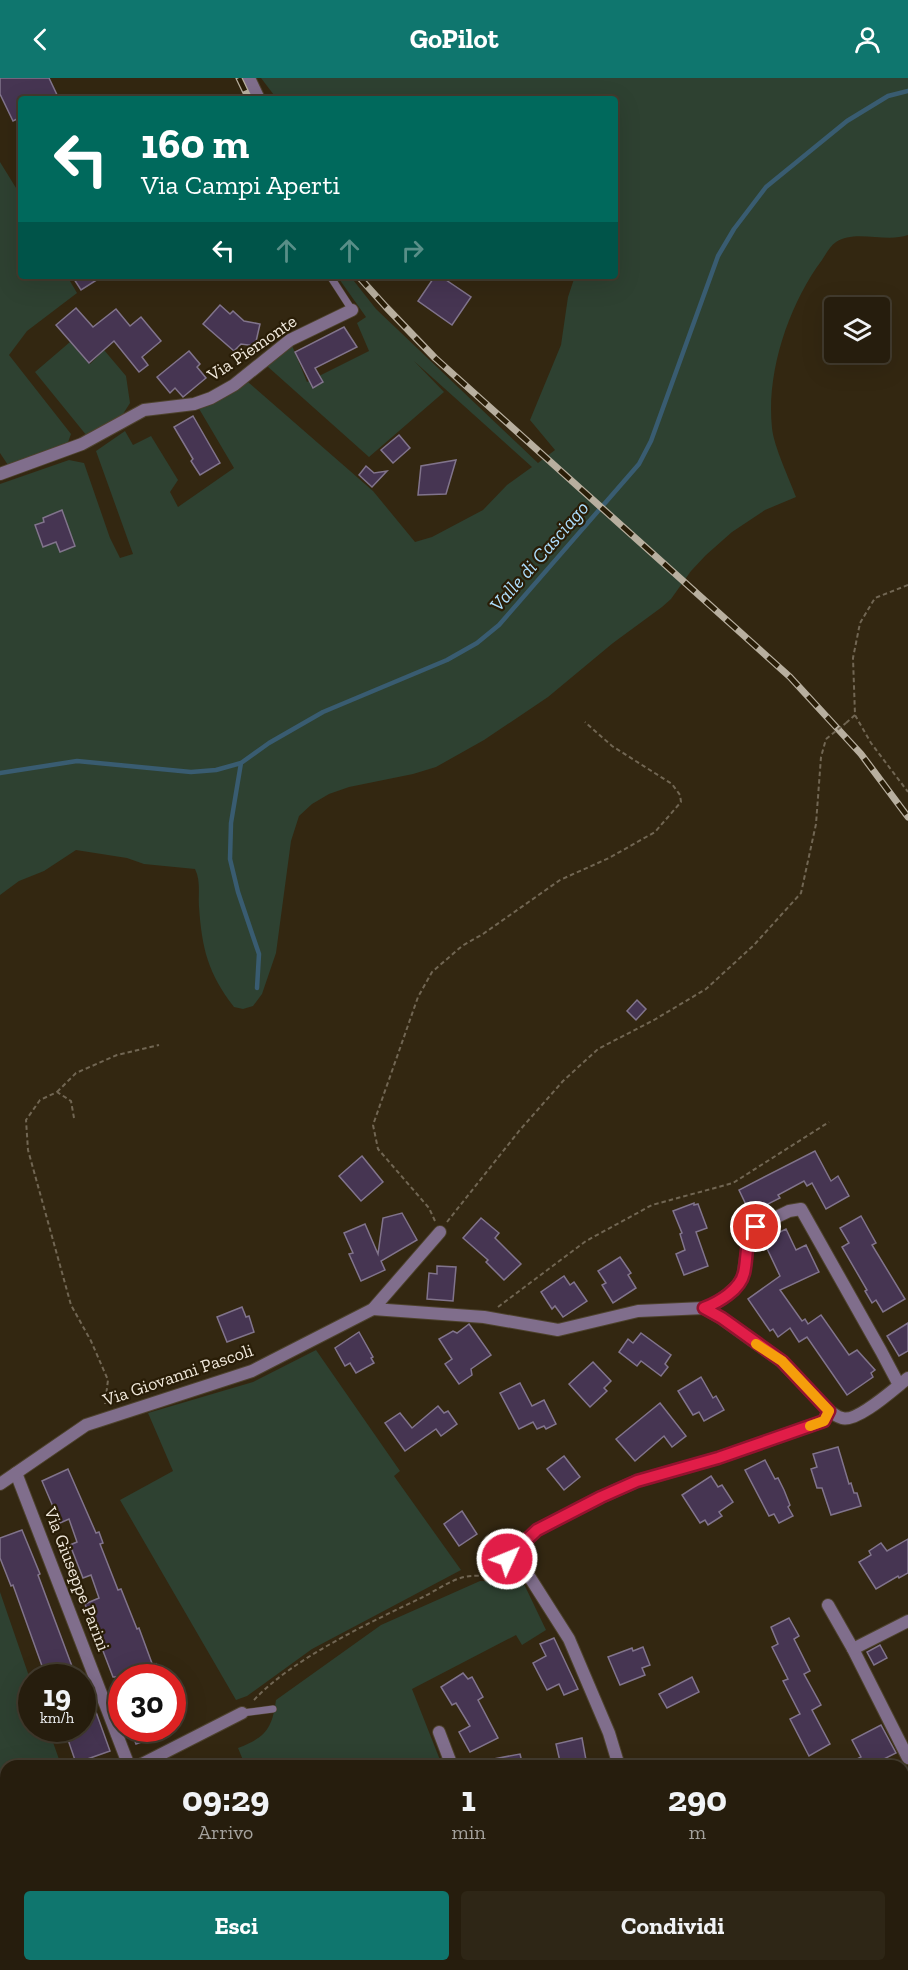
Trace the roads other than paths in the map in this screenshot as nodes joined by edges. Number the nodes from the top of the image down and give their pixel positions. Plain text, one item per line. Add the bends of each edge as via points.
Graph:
1 (249, 78) edge
2 (258, 96) edge
3 (332, 279) edge
4 (352, 310) joint
5 (0, 474) edge
6 (440, 1232) road end
7 (704, 1308) junction
8 (373, 1309) junction
9 (903, 1382) edge
10 (826, 1416) junction
11 (16, 1473) junction
12 (0, 1484) edge
13 (828, 1605) dead end
14 (908, 1621) edge
15 (853, 1648) junction
16 (273, 1709) dead end
17 (242, 1713) joint
18 (439, 1732) dead end
19 (908, 1758) edge
20 (127, 1760) edge
21 (150, 1760) edge
22 (450, 1760) edge
23 (618, 1760) edge

1 - 2 street
3 - 4 lane, Via Piemonte
4 - 5 street, Via Piemonte via 290,340 234,385 211,398 144,410 82,444
6 - 8 street, Via Giovanni Pascoli
7 - 8 street via 638,1311 558,1330 484,1317
7 - 9 street via 737,1286 743,1276 749,1237 756,1227 801,1209 881,1351
7 - 10 street via 782,1361
8 - 11 street, Via Giovanni Pascoli via 252,1371 86,1425
9 - 10 street via 860,1415 850,1419
10 - 23 street via 718,1458 637,1481 537,1530 507,1554 568,1639
11 - 12 street, Via Giovanni Pascoli
11 - 20 street, Via Giuseppe Parini
13 - 15 street
14 - 15 street
15 - 19 street
16 - 17 lane
17 - 21 street
18 - 22 street

